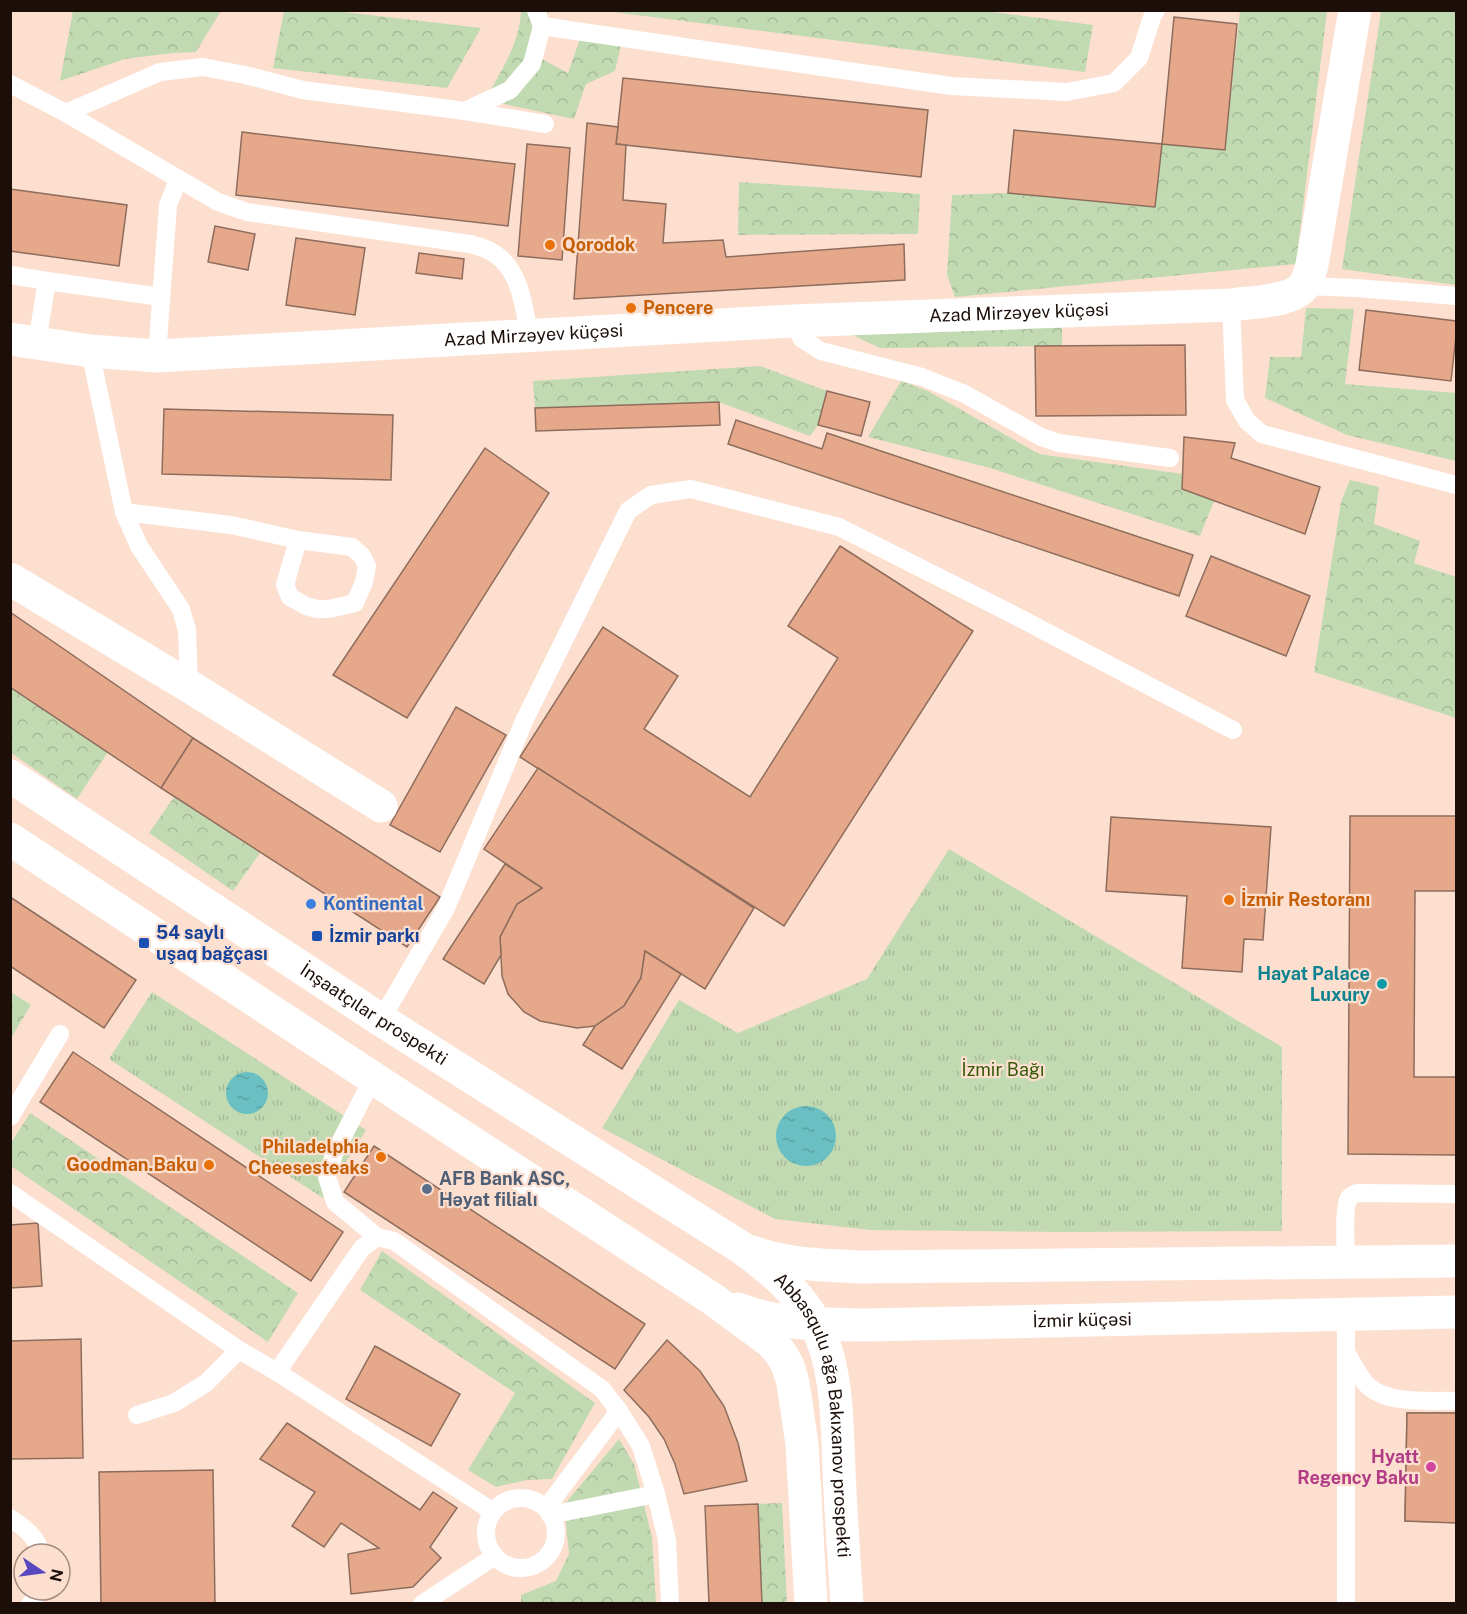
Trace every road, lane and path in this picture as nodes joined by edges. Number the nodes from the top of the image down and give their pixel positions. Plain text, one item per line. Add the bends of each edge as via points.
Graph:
1 (1156, 10) edge
2 (1355, 10) edge
3 (539, 18) edge
4 (10, 84) edge
5 (465, 111) junction
6 (66, 113) junction
7 (545, 124) dead end
8 (178, 180) junction
9 (10, 275) edge
10 (47, 281) junction
11 (1304, 286) junction
12 (1456, 296) edge
13 (161, 297) junction
14 (1231, 305) junction
15 (793, 321) junction
16 (529, 336) junction
17 (24, 341) edge
18 (90, 351) junction
19 (157, 356) junction
20 (1170, 458) dead end
21 (1456, 485) edge
22 (124, 512) junction
23 (298, 540) junction
24 (10, 579) edge
25 (189, 686) junction
26 (1233, 730) dead end
27 (10, 776) edge
28 (381, 806) dead end
29 (10, 839) edge
30 (381, 1020) junction
31 (60, 1035) dead end
32 (373, 1078) junction
33 (10, 1117) edge
34 (10, 1193) edge
35 (1456, 1194) edge
36 (377, 1237) junction
37 (742, 1248) junction
38 (1456, 1261) edge
39 (1346, 1262) junction
40 (714, 1300) junction
41 (1456, 1312) edge
42 (1346, 1315) junction
43 (815, 1324) junction
44 (883, 1324) junction
45 (239, 1350) junction
46 (1347, 1354) junction
47 (277, 1372) junction
48 (832, 1378) junction
49 (1456, 1401) edge
50 (619, 1411) junction
51 (137, 1414) dead end
52 (656, 1494) junction
53 (492, 1511) junction
54 (548, 1511) junction
55 (10, 1518) edge
56 (35, 1542) edge
57 (495, 1556) junction
58 (422, 1604) edge
59 (670, 1604) edge
60 (811, 1604) edge
61 (846, 1604) edge
62 (1346, 1604) edge

1 - 3 lane via 1139,57 1114,83 1067,92 951,86
2 - 11 main road via 1312,265
3 - 5 lane via 532,64 510,90
4 - 6 lane
5 - 6 lane via 303,90 203,67 160,72
5 - 7 lane
6 - 8 lane
8 - 13 lane via 168,205
8 - 16 lane via 218,202 247,212 489,250 515,278 522,294
9 - 10 lane
10 - 13 lane
10 - 17 lane
11 - 12 lane
11 - 14 main road, Azad Mirzəyev küçəsi via 1280,299
13 - 19 lane
14 - 15 main road, Azad Mirzəyev küçəsi
14 - 21 lane via 1235,400 1247,421 1262,434
15 - 16 main road, Azad Mirzəyev küçəsi
15 - 20 lane via 802,339 821,351 933,381 965,394 1041,437 1059,443
16 - 19 main road, Azad Mirzəyev küçəsi
17 - 18 main road, Azad Mirzəyev küçəsi
18 - 19 main road, Azad Mirzəyev küçəsi
18 - 22 lane
22 - 23 lane via 231,525
22 - 25 lane via 139,546 180,609 187,630
23 - 23 lane via 352,547 362,556 367,566 355,603 317,609 290,597 285,585
24 - 25 main road
25 - 28 main road
26 - 30 lane via 839,527 691,489 651,495 628,511 525,719 446,908
27 - 30 main road, İnşaatçılar prospekti
29 - 32 main road
30 - 37 main road, İnşaatçılar prospekti
31 - 33 lane
32 - 36 lane via 334,1154 327,1178 335,1202
32 - 40 main road
34 - 45 lane
35 - 39 lane via 1351,1195 1346,1212
36 - 47 lane via 362,1248
36 - 50 lane via 394,1242 602,1389
37 - 39 main road via 793,1263 862,1267
37 - 43 main road, Abbasqulu ağa Bakıxanov prospekti via 797,1296
38 - 39 main road
39 - 42 main road
40 - 43 main road, İzmir küçəsi via 776,1320
40 - 60 main road, Abbasqulu ağa Bakıxanov prospekti via 771,1342 788,1366 802,1444
41 - 42 main road, İzmir küçəsi
42 - 44 main road, İzmir küçəsi
42 - 46 lane
43 - 44 main road, İzmir küçəsi
43 - 48 main road, Abbasqulu ağa Bakıxanov prospekti
44 - 48 main road via 850,1335 836,1358
45 - 47 lane
45 - 51 lane via 206,1383 174,1403
46 - 49 lane via 1367,1385 1376,1391 1400,1399
46 - 62 lane
47 - 53 lane
48 - 61 main road, Abbasqulu ağa Bakıxanov prospekti
50 - 52 lane via 641,1446
50 - 54 lane
52 - 54 lane
52 - 59 lane via 668,1540
53 - 54 lane via 509,1499 529,1497
53 - 57 lane via 484,1530 489,1550
54 - 57 lane via 556,1526 554,1546 542,1562 522,1569 502,1564
55 - 56 lane via 27,1528
57 - 58 lane

